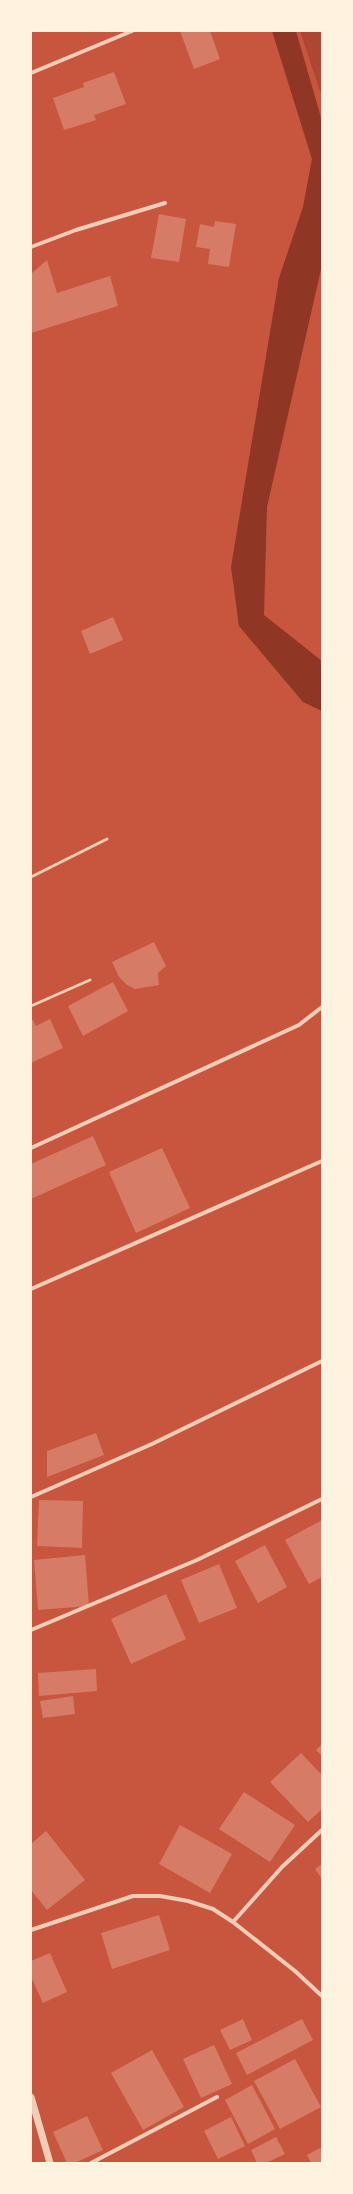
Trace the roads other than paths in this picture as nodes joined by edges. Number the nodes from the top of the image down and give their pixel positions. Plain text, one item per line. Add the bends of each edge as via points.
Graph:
1 (132, 31) edge
2 (31, 72) edge
3 (165, 203) dead end
4 (31, 247) edge
5 (107, 839) dead end
6 (31, 877) edge
7 (90, 980) dead end
8 (31, 1006) edge
9 (322, 1007) edge
10 (31, 1148) edge
11 (322, 1160) edge
12 (31, 1289) edge
13 (322, 1361) edge
14 (31, 1497) edge
15 (322, 1499) edge
16 (31, 1630) edge
17 (322, 1830) edge
18 (233, 1922) junction
19 (31, 1930) edge
20 (322, 1996) edge
21 (31, 2097) edge
22 (217, 2097) dead end
23 (50, 2163) edge
24 (91, 2163) edge

1 - 2 street
3 - 4 street via 76,230
5 - 6 lane
7 - 8 lane
9 - 10 street via 299,1025
11 - 12 street
13 - 14 street via 152,1444
15 - 16 street via 197,1560
17 - 18 street via 282,1867
18 - 19 street via 213,1908 188,1901 160,1896 133,1896
18 - 20 street via 295,1970
21 - 23 street
22 - 24 street

